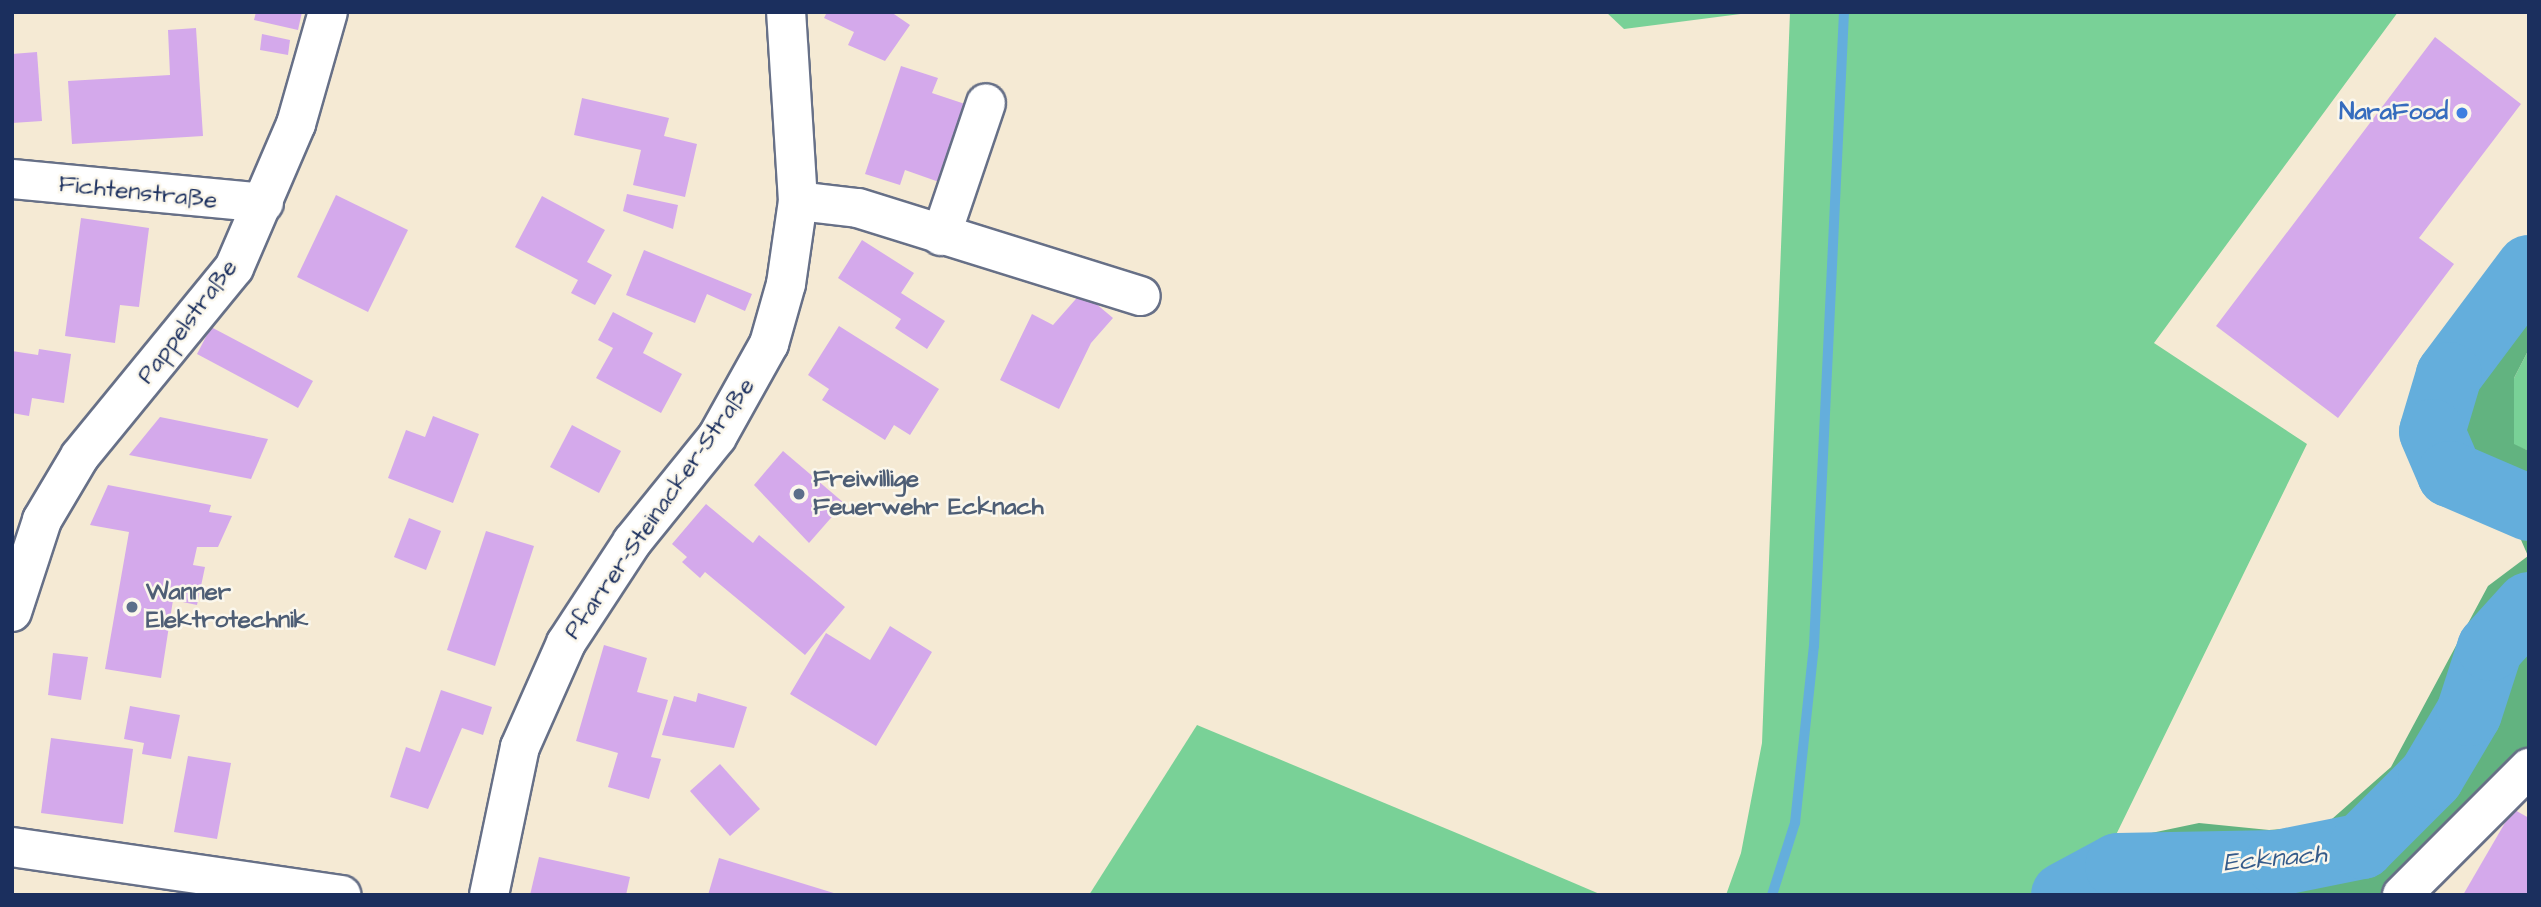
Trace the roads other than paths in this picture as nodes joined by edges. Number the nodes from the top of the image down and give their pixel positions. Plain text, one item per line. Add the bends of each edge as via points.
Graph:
1 (328, 12) edge
2 (786, 12) edge
3 (986, 103) dead end
4 (12, 179) edge
5 (798, 201) junction
6 (264, 203) junction
7 (941, 236) junction
8 (1141, 296) dead end
9 (12, 612) edge
10 (2529, 768) edge
11 (12, 847) edge
12 (342, 895) edge
13 (489, 895) edge
14 (2402, 895) edge

1 - 6 street, Pappelstraße via 296,124
2 - 5 street, Pfarrer-Steinacker-Straße
3 - 7 street
4 - 6 street, Fichtenstraße
5 - 7 street via 858,208
5 - 13 street, Pfarrer-Steinacker-Straße via 786,284 747,392 598,589 537,702 506,797
6 - 9 street, Pappelstraße via 234,268 80,456 42,520
7 - 8 street
10 - 14 street
11 - 12 street

